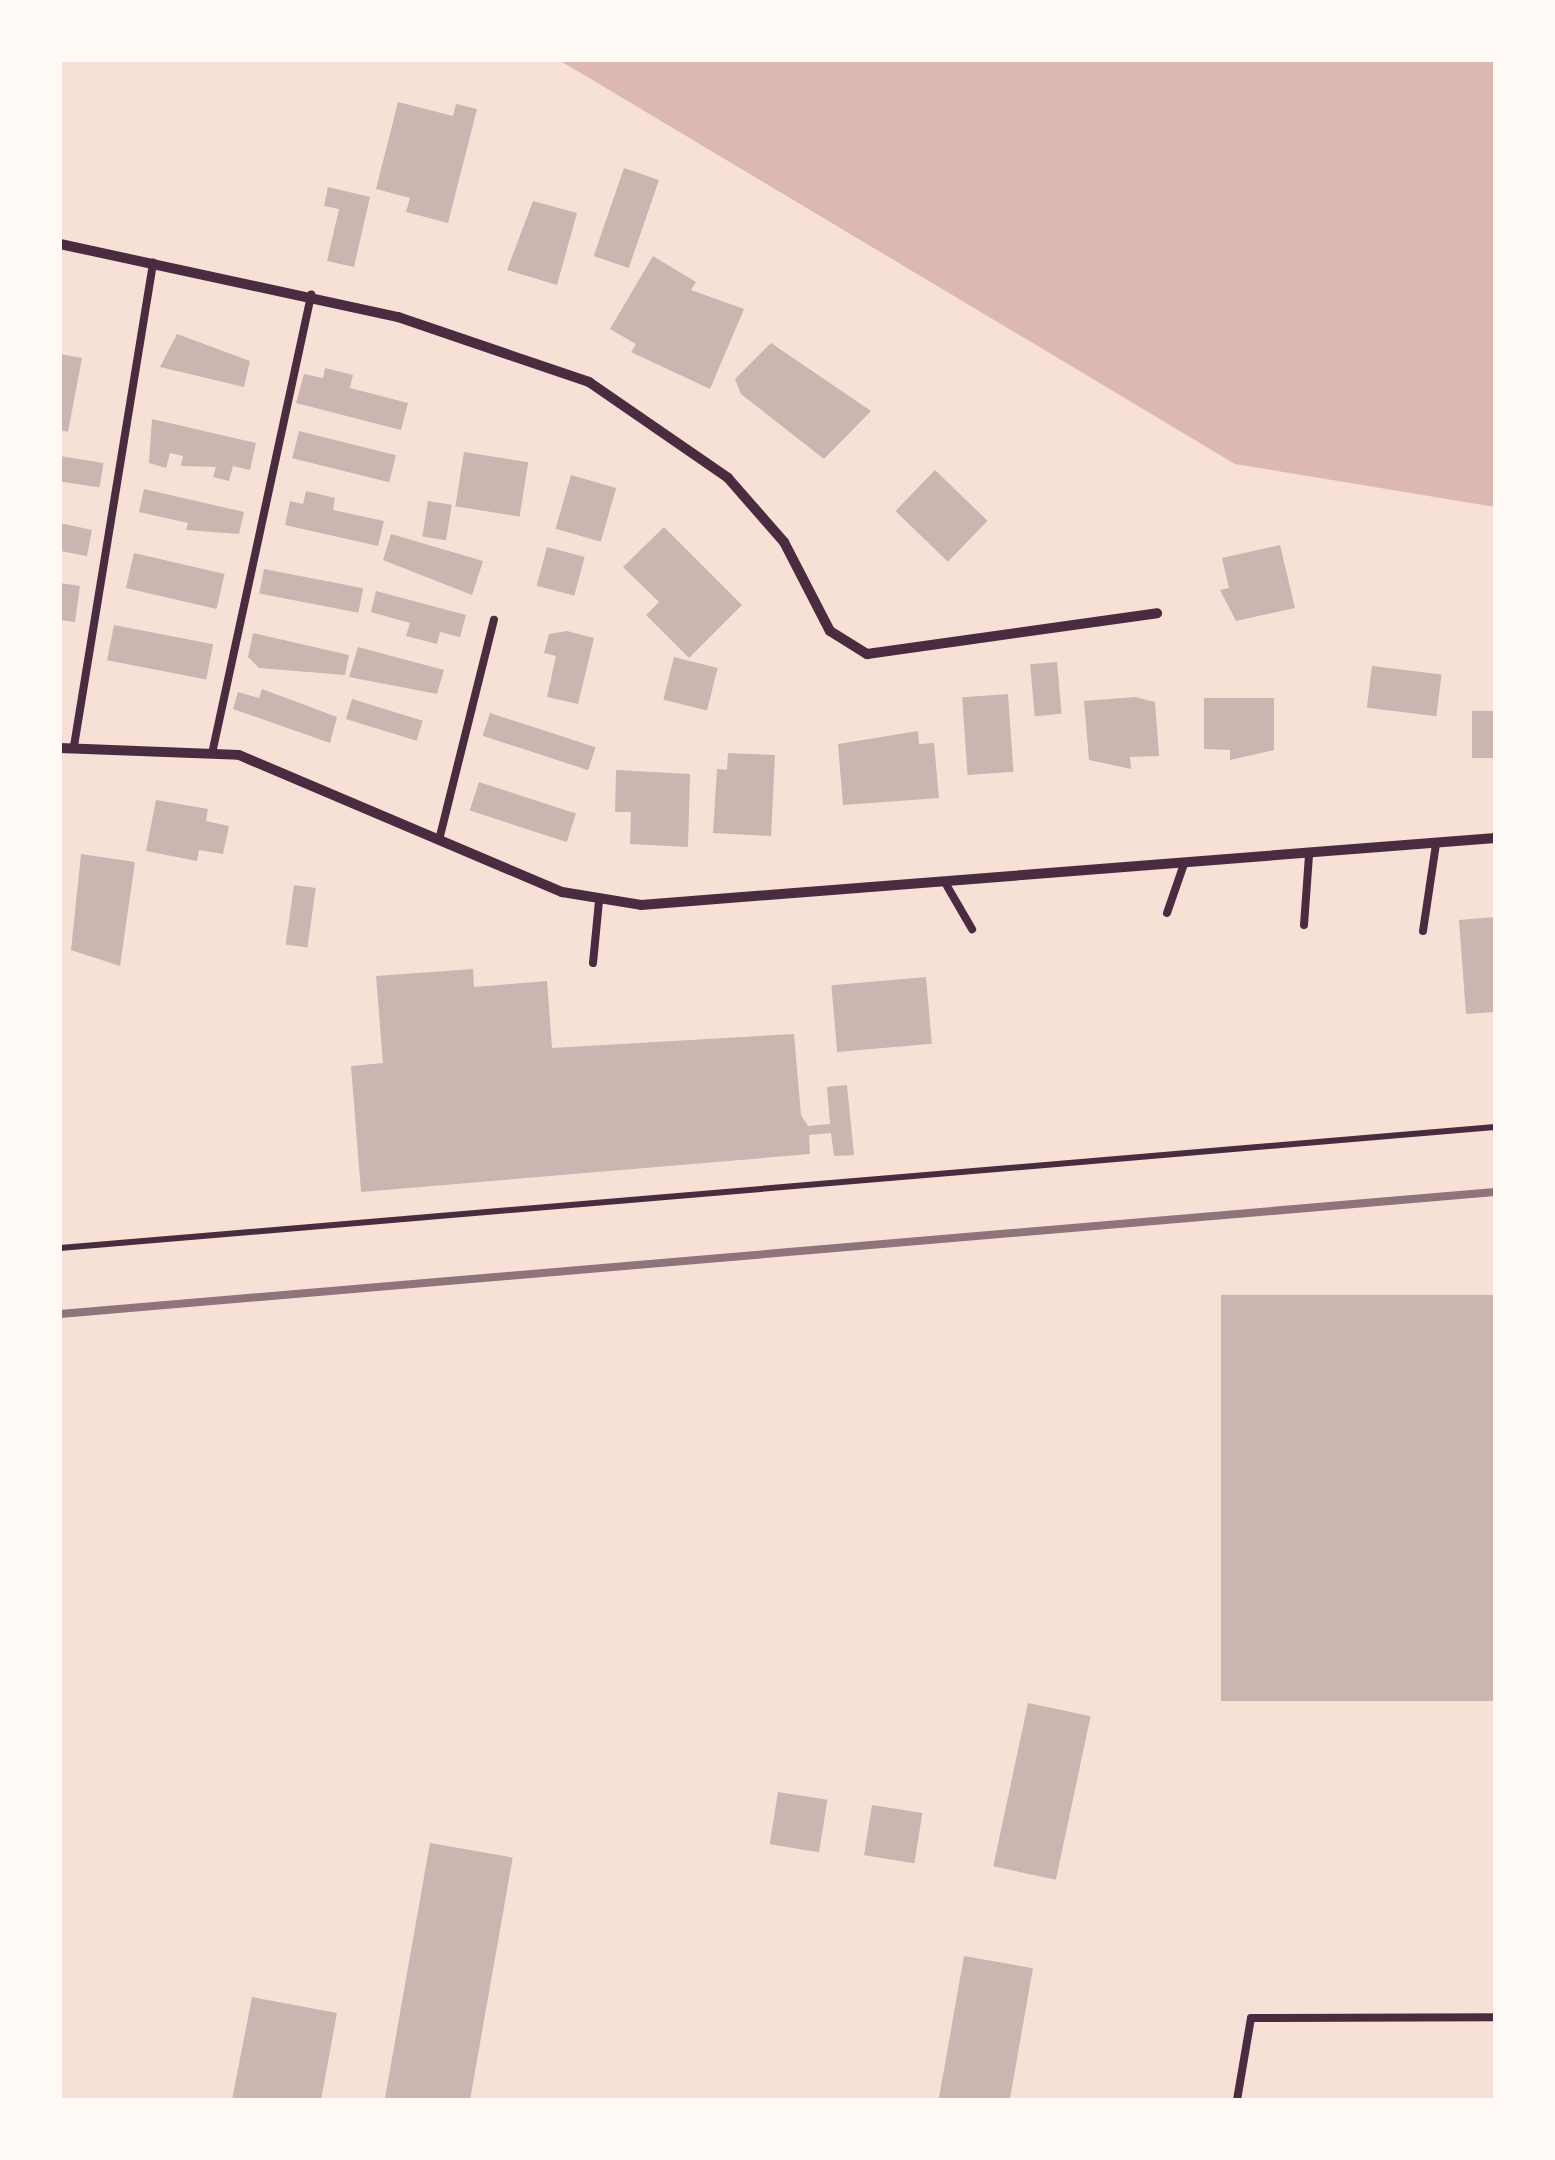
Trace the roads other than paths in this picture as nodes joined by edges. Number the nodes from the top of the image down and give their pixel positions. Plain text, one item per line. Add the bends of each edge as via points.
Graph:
1 (60, 244) edge
2 (153, 261) junction
3 (311, 294) junction
4 (1157, 613) dead end
5 (494, 620) dead end
6 (74, 746) junction
7 (60, 748) edge
8 (213, 749) junction
9 (1495, 838) edge
10 (439, 840) junction
11 (1436, 844) junction
12 (1309, 856) junction
13 (1184, 864) junction
14 (947, 886) junction
15 (599, 901) junction
16 (1167, 914) dead end
17 (1304, 925) dead end
18 (972, 930) dead end
19 (1423, 931) dead end
20 (593, 963) dead end
21 (1495, 2017) edge
22 (1237, 2100) edge

1 - 2 street
2 - 3 street
2 - 6 lane
3 - 4 street via 540,360 692,448 762,514 846,646 892,652
3 - 8 lane
5 - 10 lane
6 - 7 street
6 - 8 street
8 - 10 street
9 - 11 street
10 - 15 street
11 - 12 street
11 - 19 lane
12 - 13 street
12 - 17 lane
13 - 14 street
13 - 16 lane
14 - 15 street via 684,905
14 - 18 lane
15 - 20 lane
21 - 22 lane via 1251,2018

